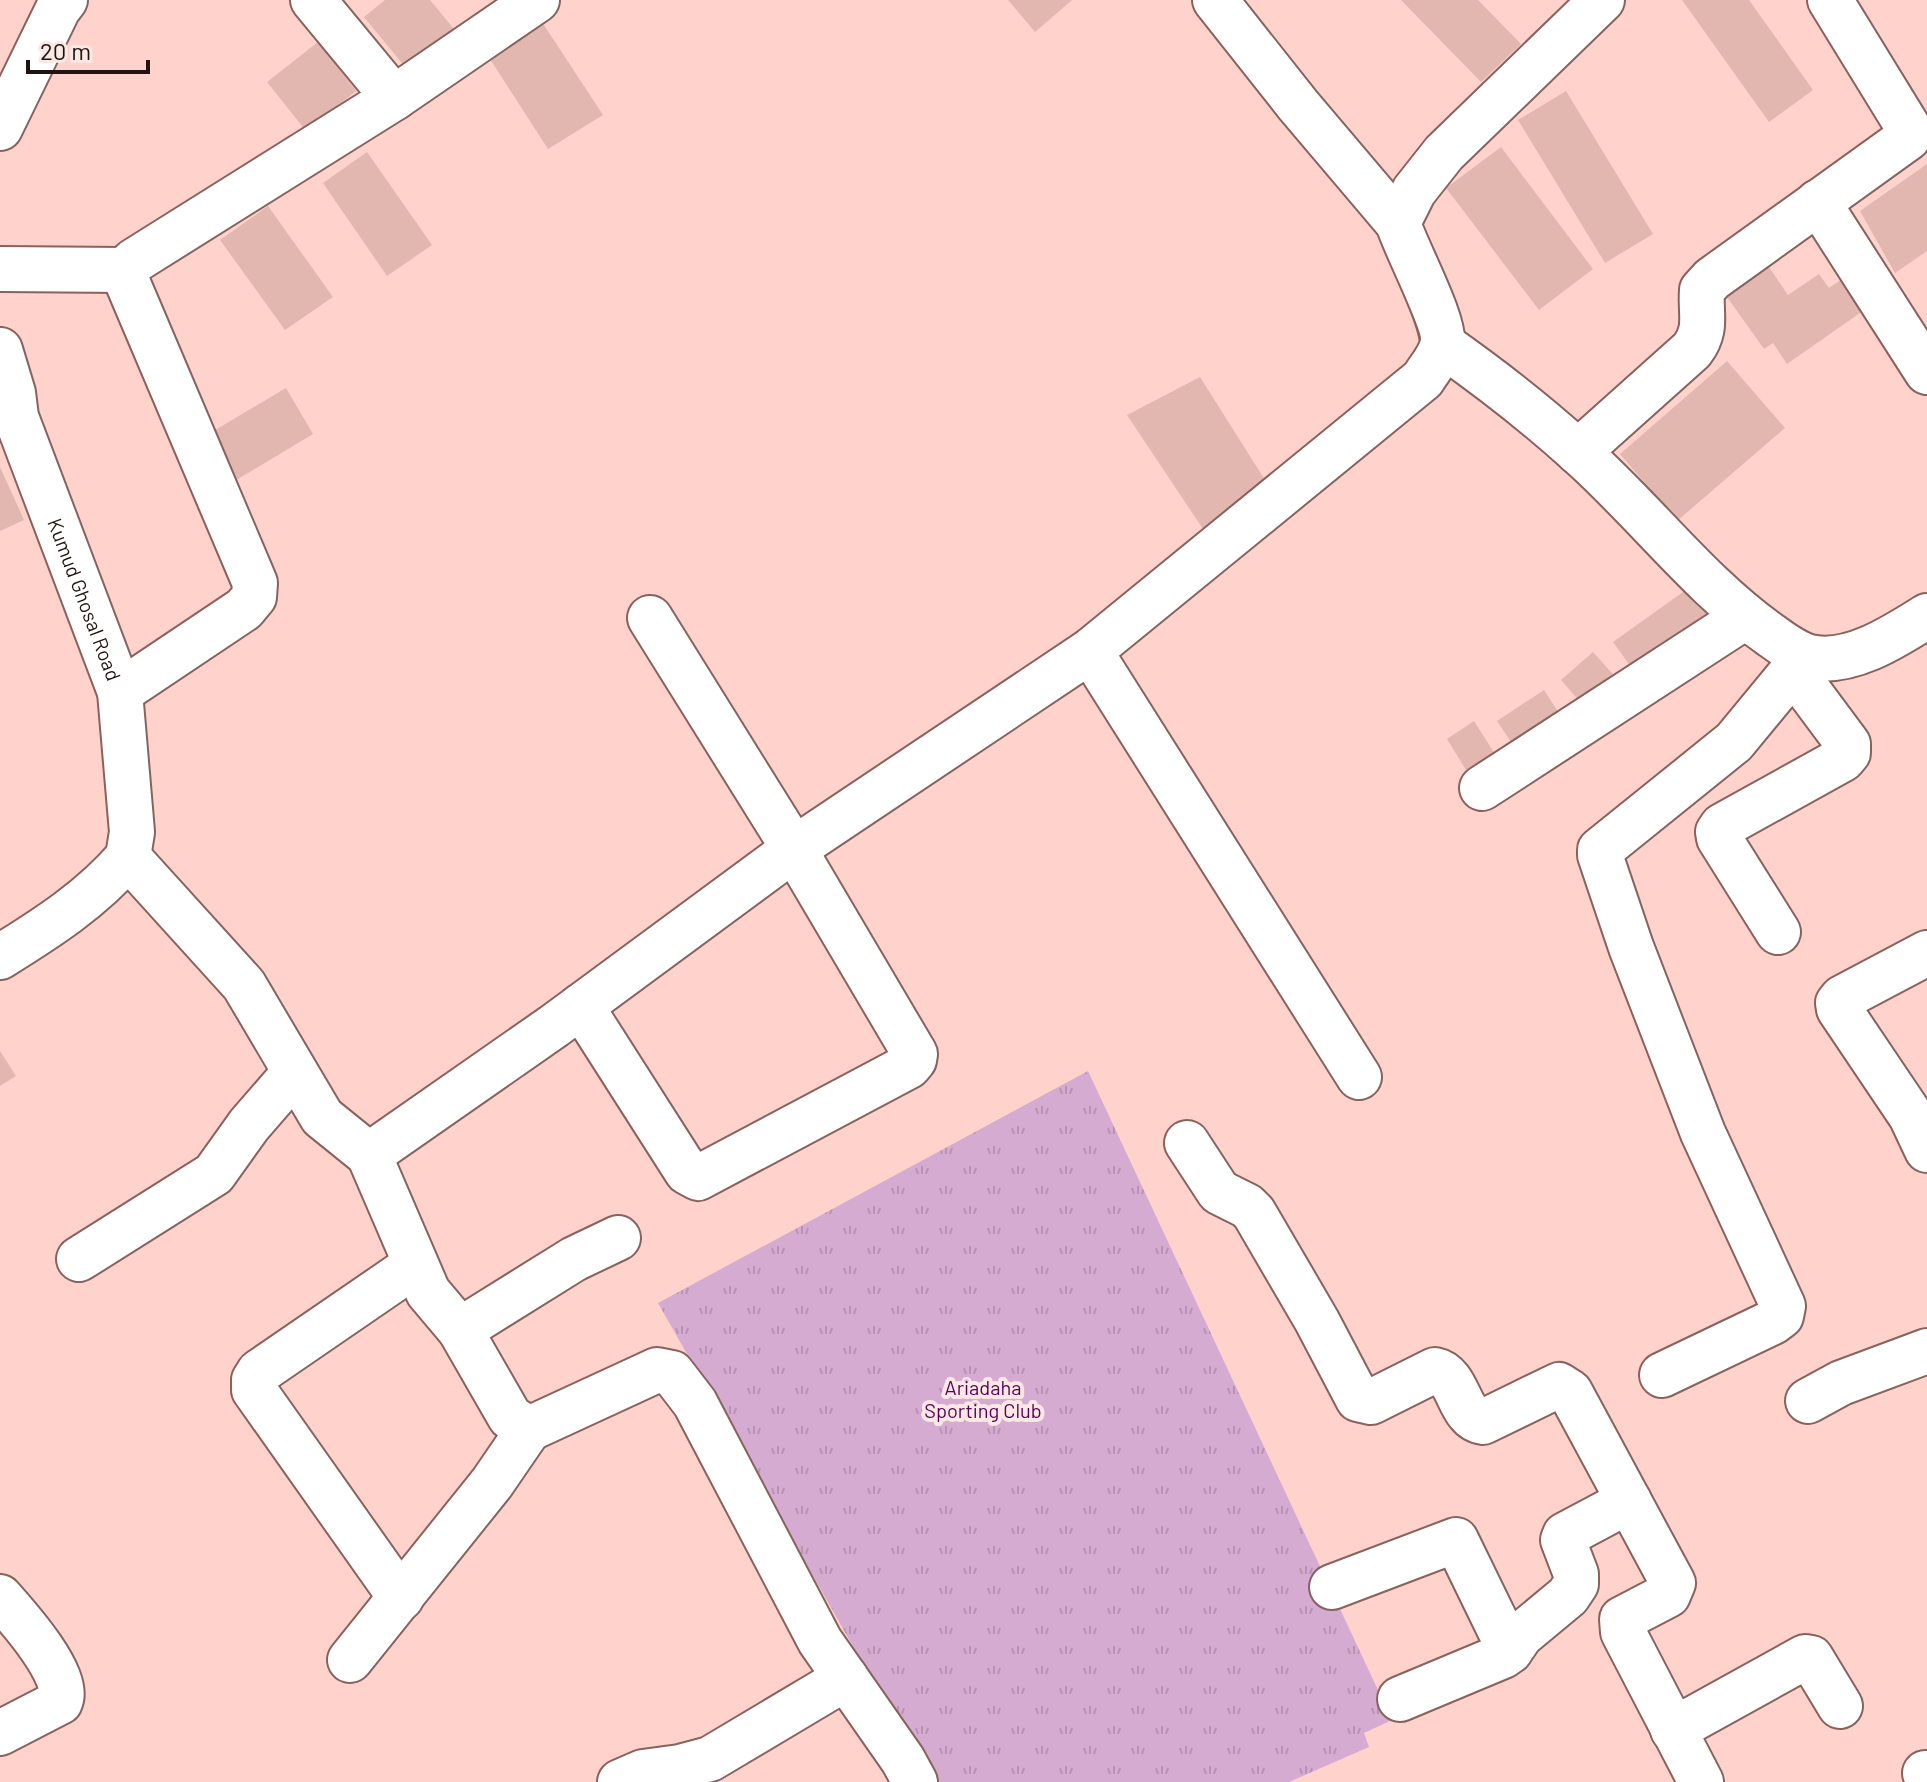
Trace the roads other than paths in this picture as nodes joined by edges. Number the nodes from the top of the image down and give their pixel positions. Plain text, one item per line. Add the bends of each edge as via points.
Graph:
1 (64, 0) edge
2 (313, 0) edge
3 (537, 0) edge
4 (1215, 0) edge
5 (1602, 0) edge
6 (1830, 0) edge
7 (394, 98) junction
8 (2, 118) edge
9 (1818, 202) junction
10 (1398, 223) junction
11 (0, 269) edge
12 (124, 270) junction
13 (1443, 345) junction
14 (0, 350) edge
15 (1927, 372) edge
16 (8, 421) edge
17 (1578, 452) junction
18 (1927, 616) edge
19 (1745, 617) junction
20 (650, 618) dead end
21 (1090, 651) junction
22 (1799, 663) junction
23 (120, 692) junction
24 (1482, 788) dead end
25 (794, 849) junction
26 (128, 857) junction
27 (1778, 932) dead end
28 (1927, 953) edge
29 (0, 957) edge
30 (581, 1006) junction
31 (295, 1072) junction
32 (1359, 1077) dead end
33 (1187, 1143) dead end
34 (1927, 1150) edge
35 (369, 1155) junction
36 (618, 1238) dead end
37 (79, 1259) dead end
38 (415, 1265) junction
39 (460, 1330) junction
40 (1927, 1351) edge
41 (1662, 1375) dead end
42 (1808, 1401) dead end
43 (529, 1429) junction
44 (1629, 1501) junction
45 (1332, 1587) dead end
46 (0, 1597) edge
47 (401, 1598) junction
48 (1510, 1651) junction
49 (350, 1660) dead end
50 (846, 1678) junction
51 (1400, 1699) dead end
52 (1840, 1706) dead end
53 (1673, 1730) junction
54 (0, 1733) edge
55 (620, 1782) edge
56 (915, 1782) edge
57 (1701, 1782) edge

1 - 8 street
2 - 7 street
3 - 7 street
4 - 10 street
5 - 10 street via 1444,153 1414,191
6 - 9 street via 1909,133
7 - 12 street
9 - 15 street
9 - 17 street via 1712,279 1702,290 1703,327 1692,350
10 - 13 street via 1440,323
11 - 12 street
12 - 23 street via 255,583 254,597 244,609
13 - 17 street
13 - 21 street via 1423,379
14 - 16 street, Kumud Ghosal Road via 13,393
16 - 23 street, Kumud Ghosal Road
17 - 19 street
18 - 22 street via 1866,648
19 - 22 street via 1791,649
19 - 24 street
20 - 25 street
21 - 25 street
21 - 32 street
22 - 27 street via 1848,744 1848,753 1718,832
22 - 41 street via 1734,742 1600,850 1631,947 1703,1133 1783,1306 1773,1322
23 - 26 street, Kumud Ghosal Road via 132,832
25 - 30 street
25 - 30 street via 915,1054 909,1066 698,1178 687,1172
26 - 29 street via 62,918
26 - 31 street via 244,985
28 - 34 street via 1838,1003
30 - 35 street
31 - 35 street via 322,1117
31 - 37 street via 214,1174
33 - 44 street via 1219,1192 1254,1213 1358,1399 1371,1402 1435,1370 1446,1375 1472,1418 1483,1422 1559,1385 1565,1387
35 - 38 street
36 - 39 street
38 - 39 street via 428,1292
38 - 47 street via 254,1380 254,1390
39 - 43 street via 510,1417
40 - 42 street
43 - 47 street
43 - 50 street via 657,1370 672,1373 695,1403 820,1641
44 - 48 street via 1565,1535 1576,1584
44 - 53 street via 1673,1583 1668,1595 1622,1619 1623,1632
45 - 48 street via 1456,1540
46 - 54 street via 39,1646 63,1695 60,1702
47 - 49 street
48 - 51 street
50 - 55 street via 710,1759
50 - 56 street
52 - 53 street via 1811,1658 1805,1657
53 - 57 street

